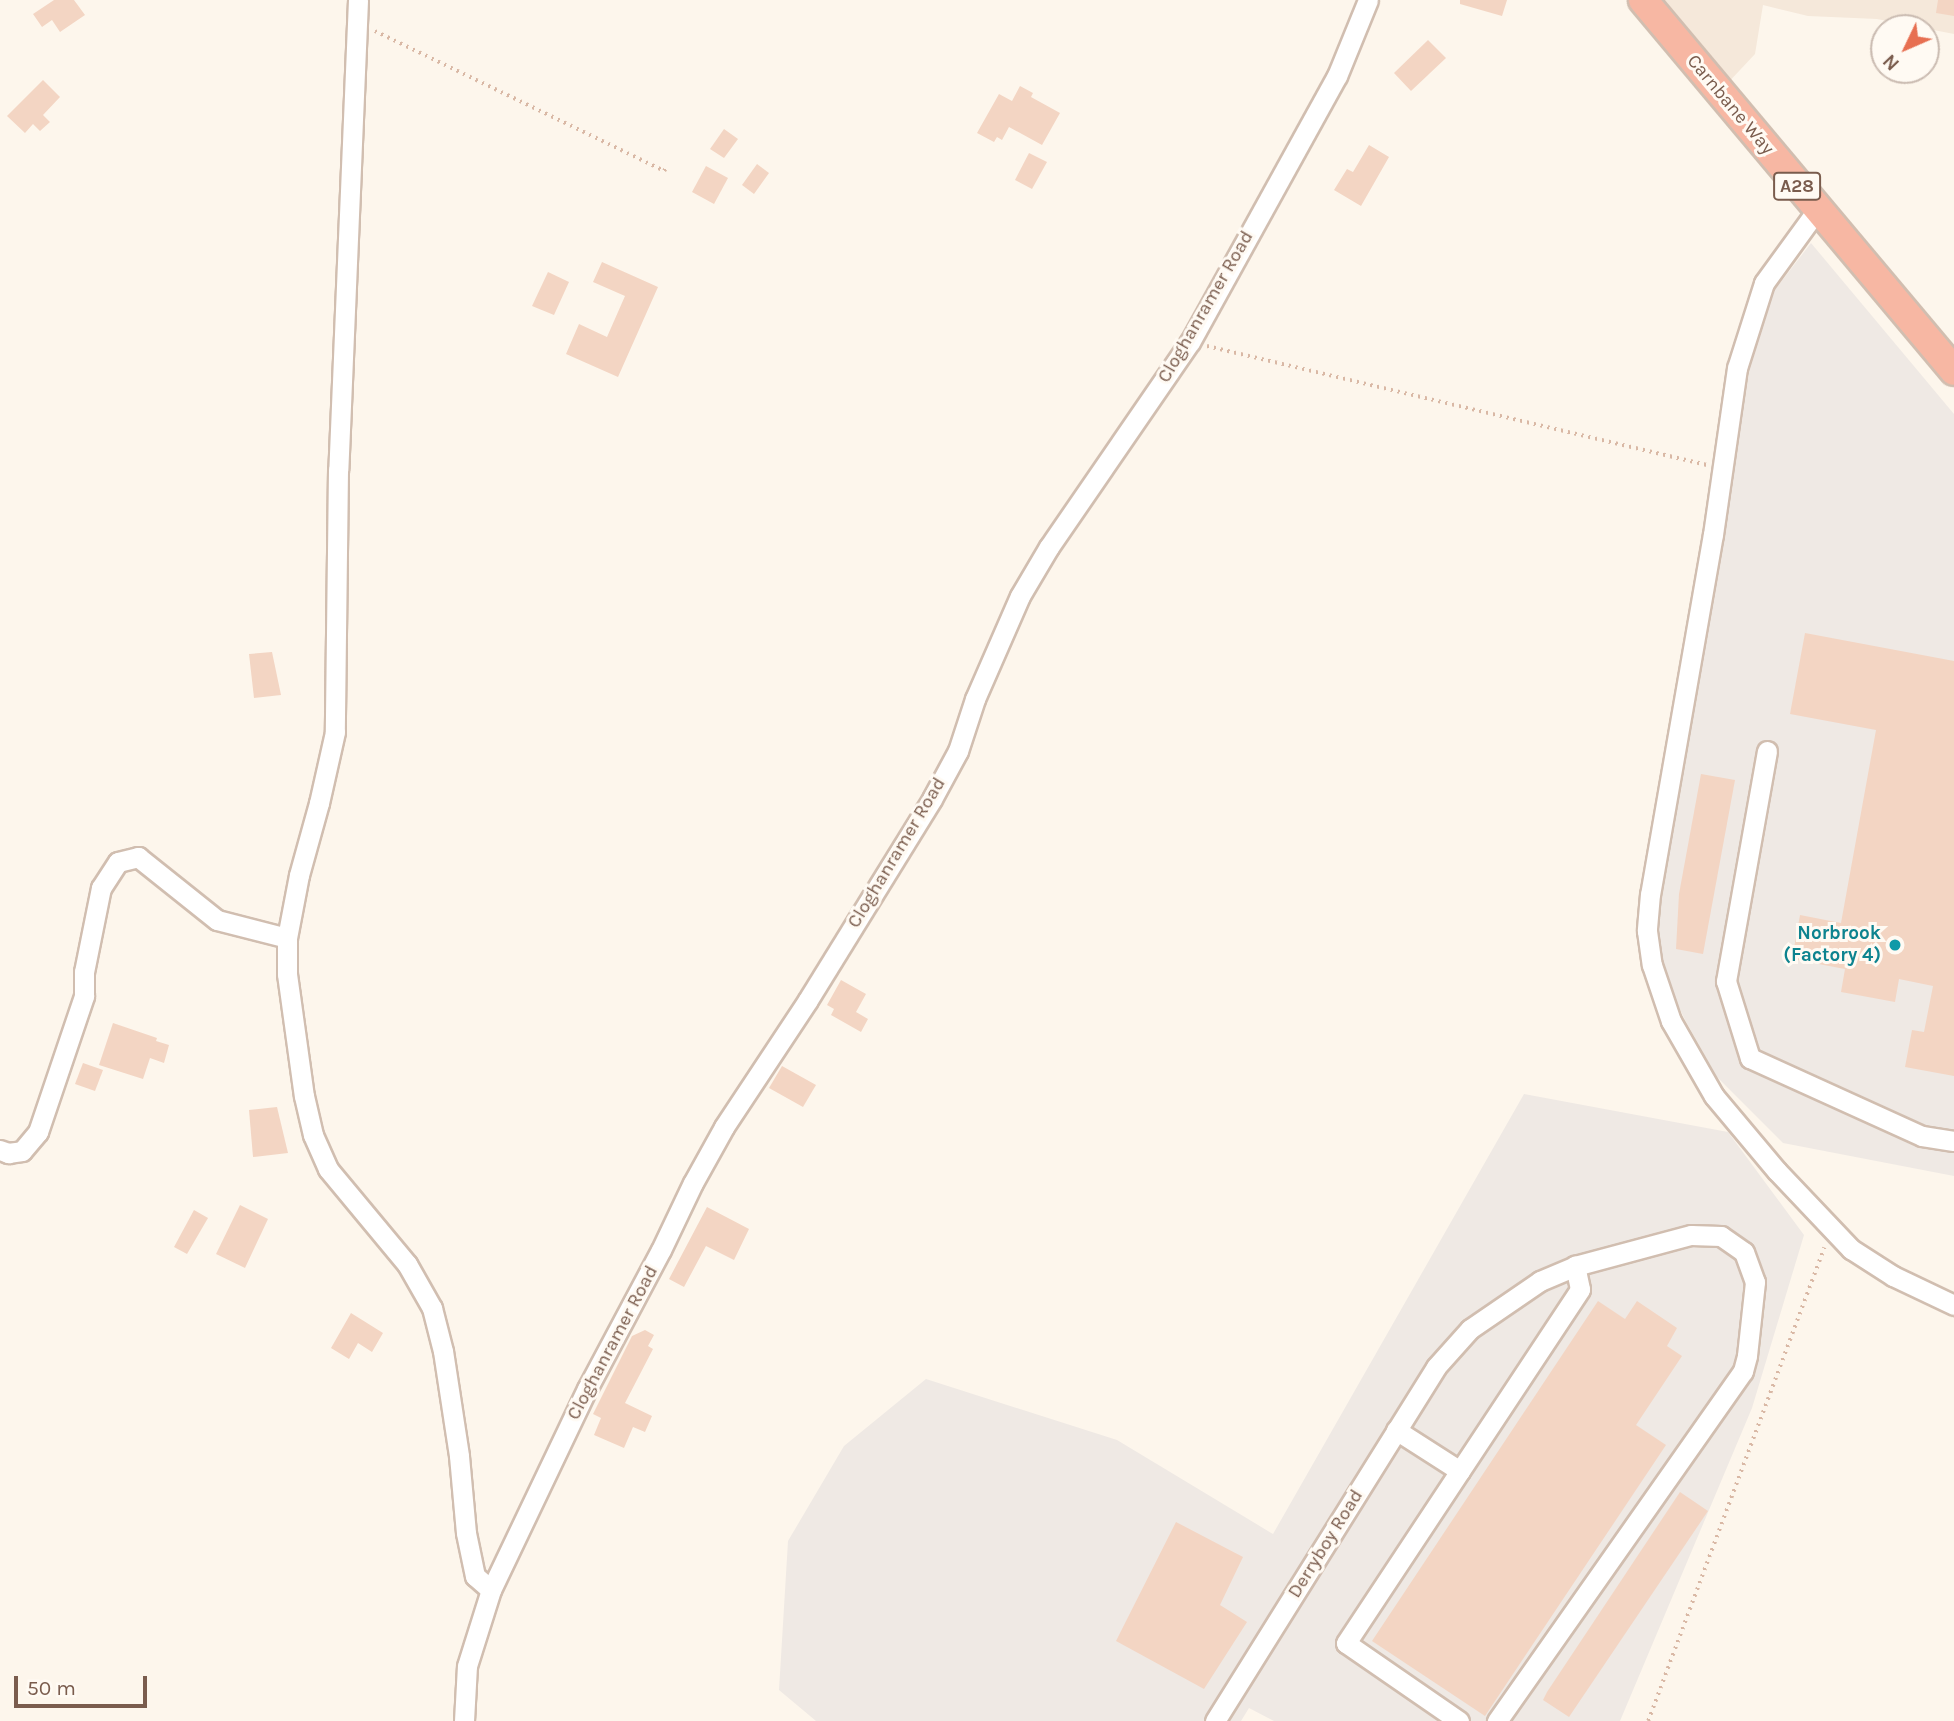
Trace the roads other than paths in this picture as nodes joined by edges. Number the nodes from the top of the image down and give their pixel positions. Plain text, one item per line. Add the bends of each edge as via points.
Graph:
1 (358, 0) edge
2 (1368, 0) edge
3 (1643, 0) edge
4 (1817, 210) junction
5 (1954, 371) edge
6 (1767, 751) dead end
7 (287, 938) junction
8 (1954, 1141) edge
9 (0, 1150) edge
10 (1575, 1266) junction
11 (1954, 1305) edge
12 (1396, 1430) junction
13 (1460, 1471) junction
14 (491, 1590) junction
15 (464, 1721) edge
16 (1215, 1721) edge
17 (1459, 1721) edge
18 (1497, 1721) edge

1 - 7 street via 338,470 335,732
2 - 14 street, Cloghanramer Road via 1337,76 1190,342 1020,596 975,699 958,751 692,1183
3 - 4 highway, Carnbane Way / A28
4 - 5 highway, Carnbane Way / A28
4 - 11 street via 1764,283 1737,368 1647,931 1652,965 1671,1021 1714,1096 1851,1249 1893,1276
6 - 8 street via 1726,981 1750,1058 1922,1136
7 - 9 street via 217,920 138,857 118,862 101,888 84,972 84,996 38,1132 22,1151
7 - 14 street via 287,974 303,1096 313,1135 328,1169 407,1264 432,1308 457,1443 466,1533 475,1576
10 - 12 street, Derryboy Road via 1540,1281 1470,1329 1436,1367
10 - 13 street via 1580,1289
10 - 18 street, Derryboy Road via 1691,1235 1721,1236 1744,1252 1755,1282 1747,1356 1731,1391
12 - 13 street
12 - 16 street, Derryboy Road
13 - 17 street via 1346,1643
14 - 15 street, Cloghanramer Road via 467,1665

